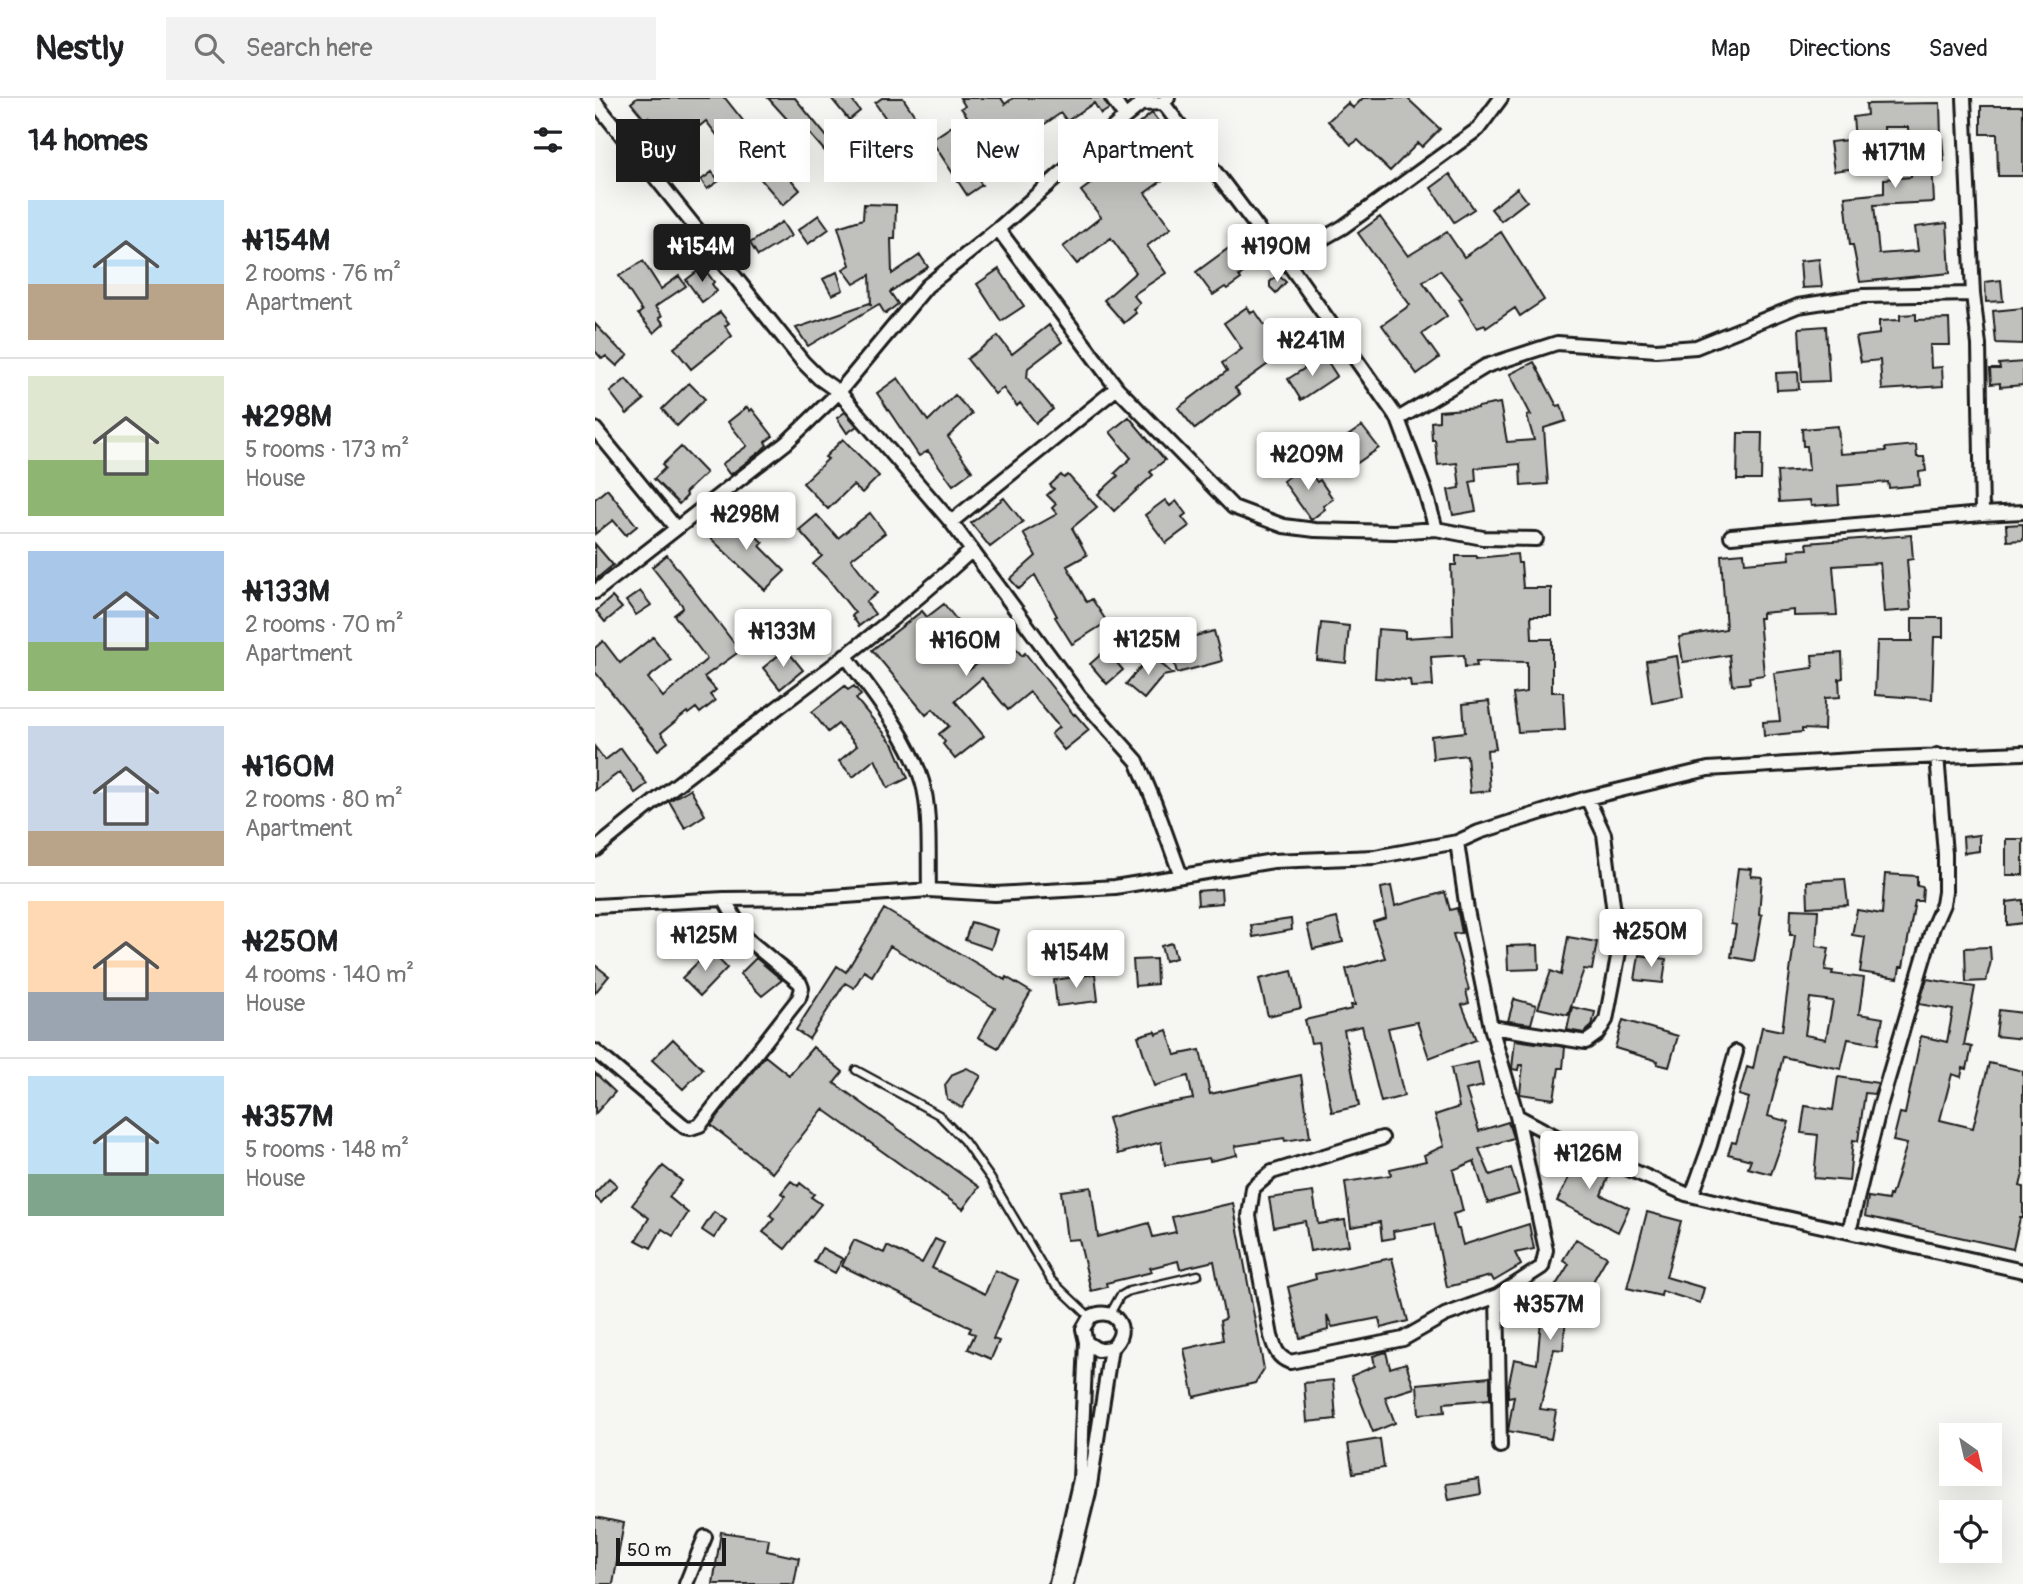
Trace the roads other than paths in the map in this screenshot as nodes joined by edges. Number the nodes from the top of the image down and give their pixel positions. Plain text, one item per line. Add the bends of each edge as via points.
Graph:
1 (1112, 98) edge
2 (1501, 98) edge
3 (1964, 98) edge
4 (1165, 100) edge
5 (595, 102) edge
6 (1125, 117) junction
7 (998, 229) junction
8 (1287, 263) junction
9 (1973, 294) junction
10 (1117, 387) junction
11 (839, 392) junction
12 (1398, 418) junction
13 (595, 429) edge
14 (2023, 512) edge
15 (1982, 514) junction
16 (951, 522) junction
17 (677, 528) junction
18 (1436, 529) junction
19 (1731, 536) dead end
20 (1536, 539) dead end
21 (972, 550) junction
22 (595, 592) edge
23 (845, 655) junction
24 (2023, 752) edge
25 (1937, 755) junction
26 (1587, 798) junction
27 (1457, 842) junction
28 (598, 844) edge
29 (1181, 876) junction
30 (929, 890) junction
31 (724, 899) junction
32 (595, 906) edge
33 (1491, 1027) junction
34 (595, 1051) edge
35 (1736, 1052) dead end
36 (856, 1070) dead end
37 (1517, 1116) junction
38 (1382, 1138) dead end
39 (1692, 1195) junction
40 (1850, 1232) junction
41 (2023, 1270) edge
42 (1198, 1275) dead end
43 (1497, 1296) junction
44 (1110, 1314) junction
45 (1090, 1317) junction
46 (1086, 1342) junction
47 (1111, 1348) junction
48 (1500, 1446) dead end
49 (1073, 1534) junction
50 (705, 1537) dead end
51 (686, 1584) edge
52 (1056, 1584) edge
53 (1066, 1584) edge

1 - 6 street
2 - 8 street via 1478,129
3 - 9 street
4 - 6 street via 1141,104
4 - 8 street
5 - 11 street via 803,362
6 - 7 street
7 - 10 street
7 - 11 street via 927,286
8 - 12 street
9 - 12 street via 1863,296 1798,306 1696,347 1656,350 1557,343 1486,366
9 - 15 street via 1979,345
10 - 16 street
10 - 18 street via 1233,507 1284,526 1315,530
11 - 16 street
11 - 17 street via 786,443
12 - 18 street
13 - 17 street
14 - 15 street
15 - 19 street
16 - 21 street
17 - 22 street
18 - 20 street via 1483,538
21 - 23 street
21 - 29 street via 1080,696 1137,761
23 - 28 street
23 - 30 street via 881,705 923,782
24 - 25 street
25 - 26 street via 1708,769
25 - 40 street via 1945,854 1943,904 1880,1106
26 - 27 street
26 - 33 street via 1604,834 1619,952 1606,1020 1586,1042
27 - 29 street via 1375,857 1273,861
27 - 33 street
29 - 30 street via 1115,887 995,894
30 - 31 street
31 - 32 street
31 - 34 street via 747,939 802,988 799,998 700,1125 685,1127
33 - 37 street
35 - 39 street
36 - 45 lane via 939,1115 964,1141 1051,1280
37 - 39 street
37 - 43 street via 1546,1250 1542,1267
38 - 43 street via 1272,1172 1253,1188 1249,1216 1277,1354 1290,1362 1403,1339 1445,1315
39 - 40 street
40 - 41 street
42 - 44 lane via 1129,1291 1120,1296
43 - 48 street
44 - 45 street
44 - 47 street via 1121,1330
45 - 46 street via 1083,1329
46 - 47 street via 1098,1350
46 - 49 street via 1081,1471
47 - 49 street via 1089,1492
49 - 52 street
49 - 53 street
50 - 51 street

